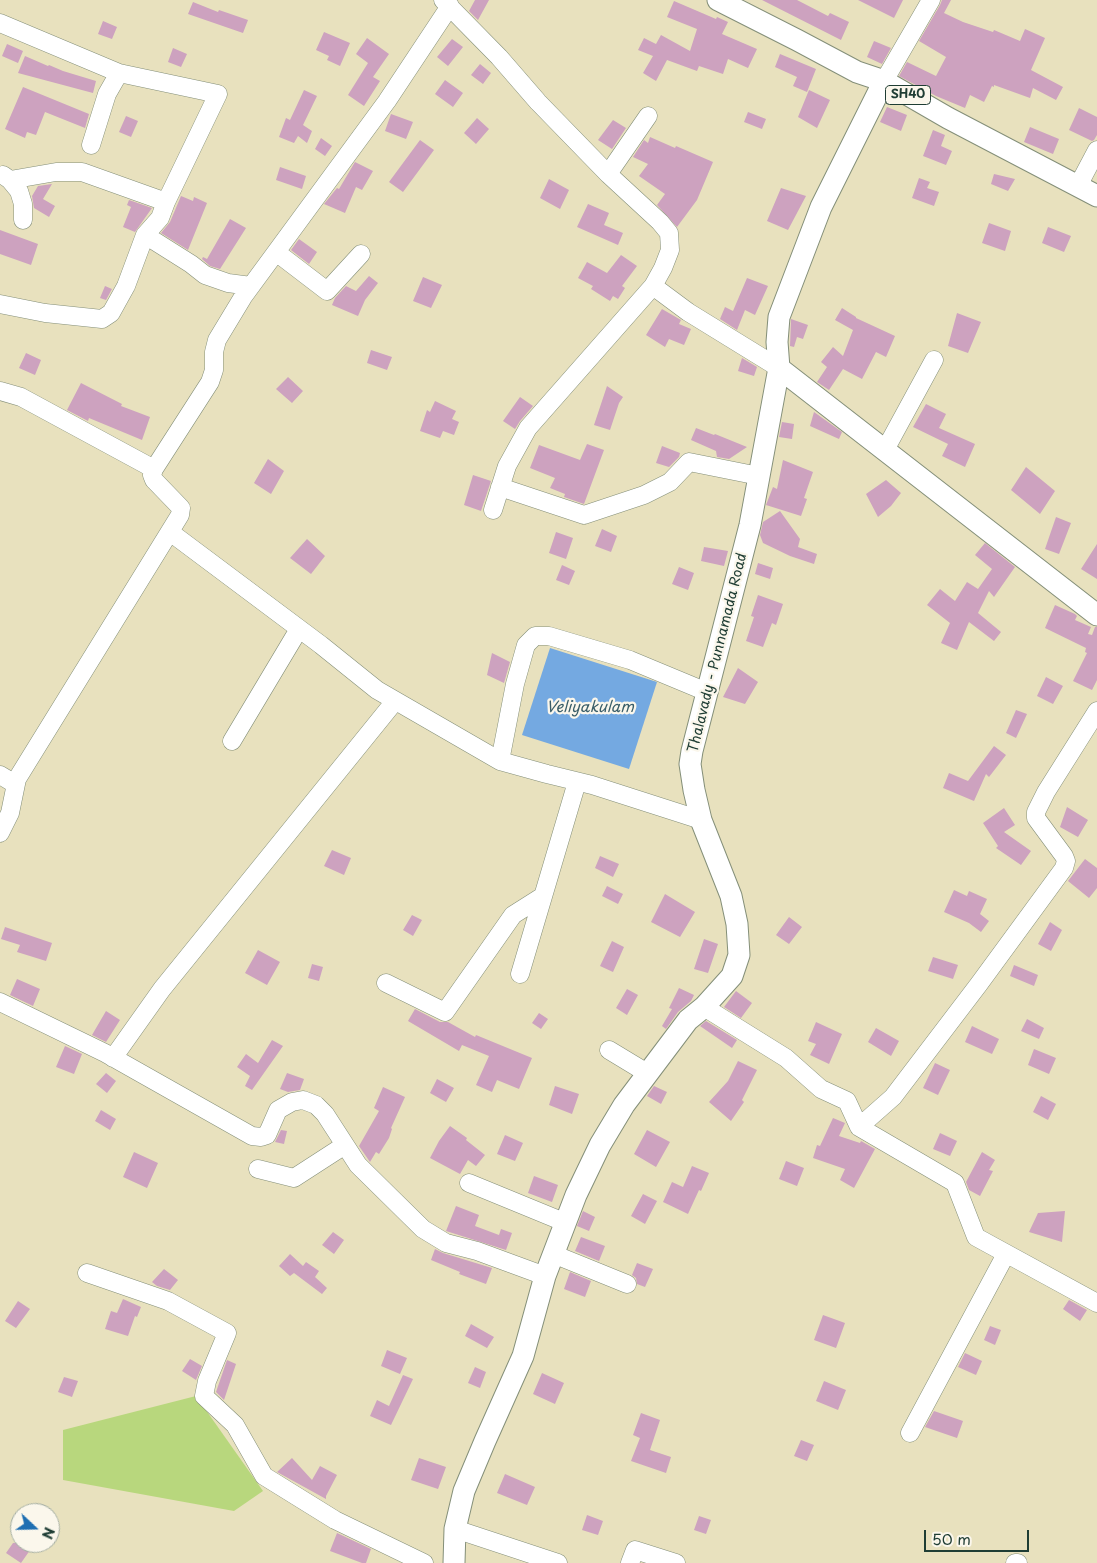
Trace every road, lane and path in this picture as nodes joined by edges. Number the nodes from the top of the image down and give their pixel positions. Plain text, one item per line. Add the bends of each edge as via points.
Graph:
1 (718, 0) edge
2 (931, 0) edge
3 (447, 3) edge
4 (0, 23) edge
5 (118, 73) junction
6 (884, 81) junction
7 (648, 116) dead end
8 (92, 145) dead end
9 (1097, 150) edge
10 (608, 174) junction
11 (5, 176) edge
12 (1078, 186) junction
13 (1097, 196) edge
14 (166, 202) junction
15 (23, 220) dead end
16 (145, 235) junction
17 (276, 252) junction
18 (361, 254) dead end
19 (251, 286) junction
20 (653, 286) junction
21 (0, 304) edge
22 (934, 360) dead end
23 (779, 368) junction
24 (0, 391) edge
25 (885, 450) junction
26 (154, 469) junction
27 (759, 476) junction
28 (500, 487) junction
29 (493, 510) dead end
30 (170, 532) junction
31 (1097, 615) edge
32 (299, 629) junction
33 (708, 692) junction
34 (395, 701) junction
35 (1097, 711) edge
36 (232, 741) dead end
37 (500, 761) junction
38 (8, 780) edge
39 (577, 782) junction
40 (701, 820) junction
41 (0, 833) edge
42 (543, 896) junction
43 (520, 974) dead end
44 (386, 982) dead end
45 (0, 1002) edge
46 (704, 1007) junction
47 (609, 1050) dead end
48 (114, 1058) junction
49 (647, 1073) junction
50 (859, 1127) junction
51 (345, 1145) junction
52 (258, 1169) dead end
53 (469, 1182) dead end
54 (564, 1222) junction
55 (553, 1254) junction
56 (1006, 1254) junction
57 (87, 1273) dead end
58 (545, 1276) junction
59 (627, 1284) dead end
60 (1097, 1303) edge
61 (910, 1433) dead end
62 (455, 1529) junction
63 (424, 1563) edge
64 (454, 1563) edge
65 (558, 1563) edge
66 (630, 1563) edge
67 (676, 1563) edge

1 - 6 main road, SH40 via 857,72
2 - 6 street, Thalavady - Punnamada Road
3 - 10 street
3 - 17 street via 387,101
4 - 5 street
5 - 8 street via 107,94
5 - 14 street via 218,94
6 - 12 main road, SH40
6 - 23 main road, Thalavady - Punnamada Road via 821,207 779,317
7 - 10 street
9 - 12 street
10 - 20 street via 669,233 670,250
11 - 14 street via 82,172
11 - 15 street via 19,191
12 - 13 main road, SH40
14 - 16 street via 160,218
16 - 19 street via 205,275
16 - 21 street via 126,286 111,313 102,319
17 - 18 street via 326,291
17 - 19 street
19 - 26 street via 217,340 214,370 204,393
20 - 23 street via 688,312
20 - 28 street via 528,428 507,466
22 - 25 street
23 - 25 main road
23 - 27 main road, Thalavady - Punnamada Road
24 - 26 street via 21,397
25 - 31 main road
26 - 30 street via 154,480 180,508 180,515
27 - 28 street via 689,462 670,482 644,495 584,515
27 - 33 main road, Thalavady - Punnamada Road via 750,526
28 - 29 street
30 - 32 street
30 - 38 street
32 - 34 street
32 - 36 street
33 - 37 street via 630,660 549,636 535,636 526,645 515,684
33 - 40 main road, Thalavady - Punnamada Road via 690,764
34 - 37 street
34 - 48 street via 162,989
35 - 50 street via 1036,812 1036,818 1064,856 1064,868 893,1097
37 - 39 street
38 - 41 street via 10,813
39 - 40 street
39 - 42 street
40 - 46 main road, Thalavady - Punnamada Road via 730,896 739,955 732,976
42 - 43 street
42 - 44 street via 513,915 445,1012
45 - 48 street
46 - 49 main road, Thalavady - Punnamada Road via 688,1020
46 - 50 street via 786,1058 820,1089 847,1101
47 - 49 street
48 - 51 street via 252,1136 267,1135 282,1107 297,1100 309,1102 321,1109
49 - 54 main road, Thalavady - Punnamada Road via 609,1129
50 - 56 street via 955,1183 976,1237
51 - 52 street via 294,1178
51 - 58 street via 358,1165 423,1229 446,1243
53 - 54 street
54 - 55 main road, Thalavady - Punnamada Road
55 - 58 main road, Thalavady - Punnamada Road
55 - 59 street
56 - 60 street
56 - 61 street
57 - 63 street via 168,1301 227,1333 204,1396 236,1425 264,1476 335,1520
58 - 62 main road, Thalavady - Punnamada Road via 523,1356 464,1491
62 - 64 main road, Thalavady - Punnamada Road
62 - 65 street
66 - 67 street via 634,1550

